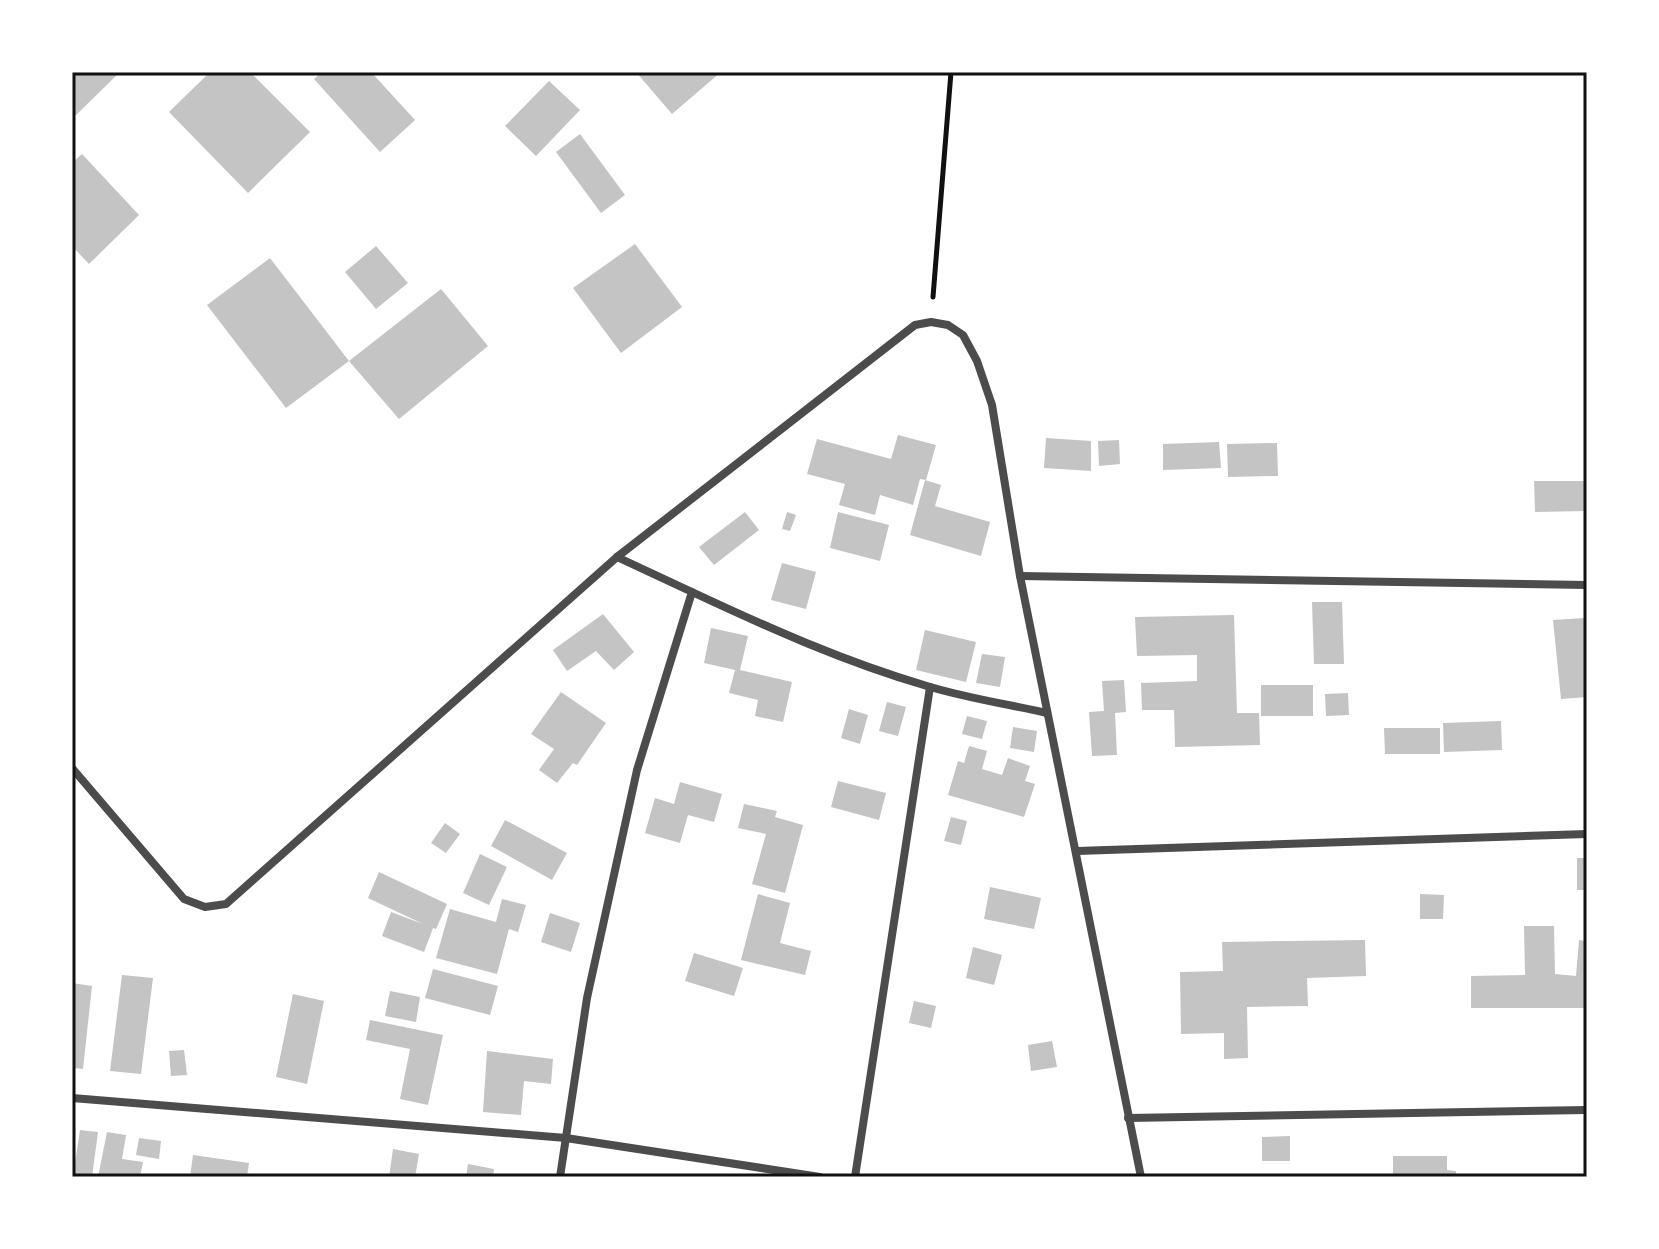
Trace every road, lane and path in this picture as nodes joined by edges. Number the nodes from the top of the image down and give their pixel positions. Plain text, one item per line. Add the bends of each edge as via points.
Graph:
1 (951, 72) edge
2 (931, 322) junction
3 (617, 557) junction
4 (1020, 576) junction
5 (1587, 585) edge
6 (692, 592) junction
7 (930, 687) junction
8 (1047, 713) junction
9 (72, 768) edge
10 (1587, 834) edge
11 (1077, 851) junction
12 (72, 1098) edge
13 (1587, 1110) edge
14 (1128, 1118) junction
15 (566, 1138) junction
16 (560, 1177) edge
17 (820, 1177) edge
18 (855, 1177) edge
19 (1141, 1177) edge

1 - 2 path
2 - 3 street via 915,325
2 - 4 street via 963,335 977,361 992,405
3 - 6 street
3 - 9 street via 226,904 205,907 184,899
4 - 5 street
4 - 8 street
6 - 7 street via 801,643
6 - 15 street via 637,770 587,998
7 - 8 street
7 - 18 street
8 - 11 street
10 - 11 street
11 - 14 street
12 - 15 street
13 - 14 street
14 - 19 street
15 - 16 street
15 - 17 street

